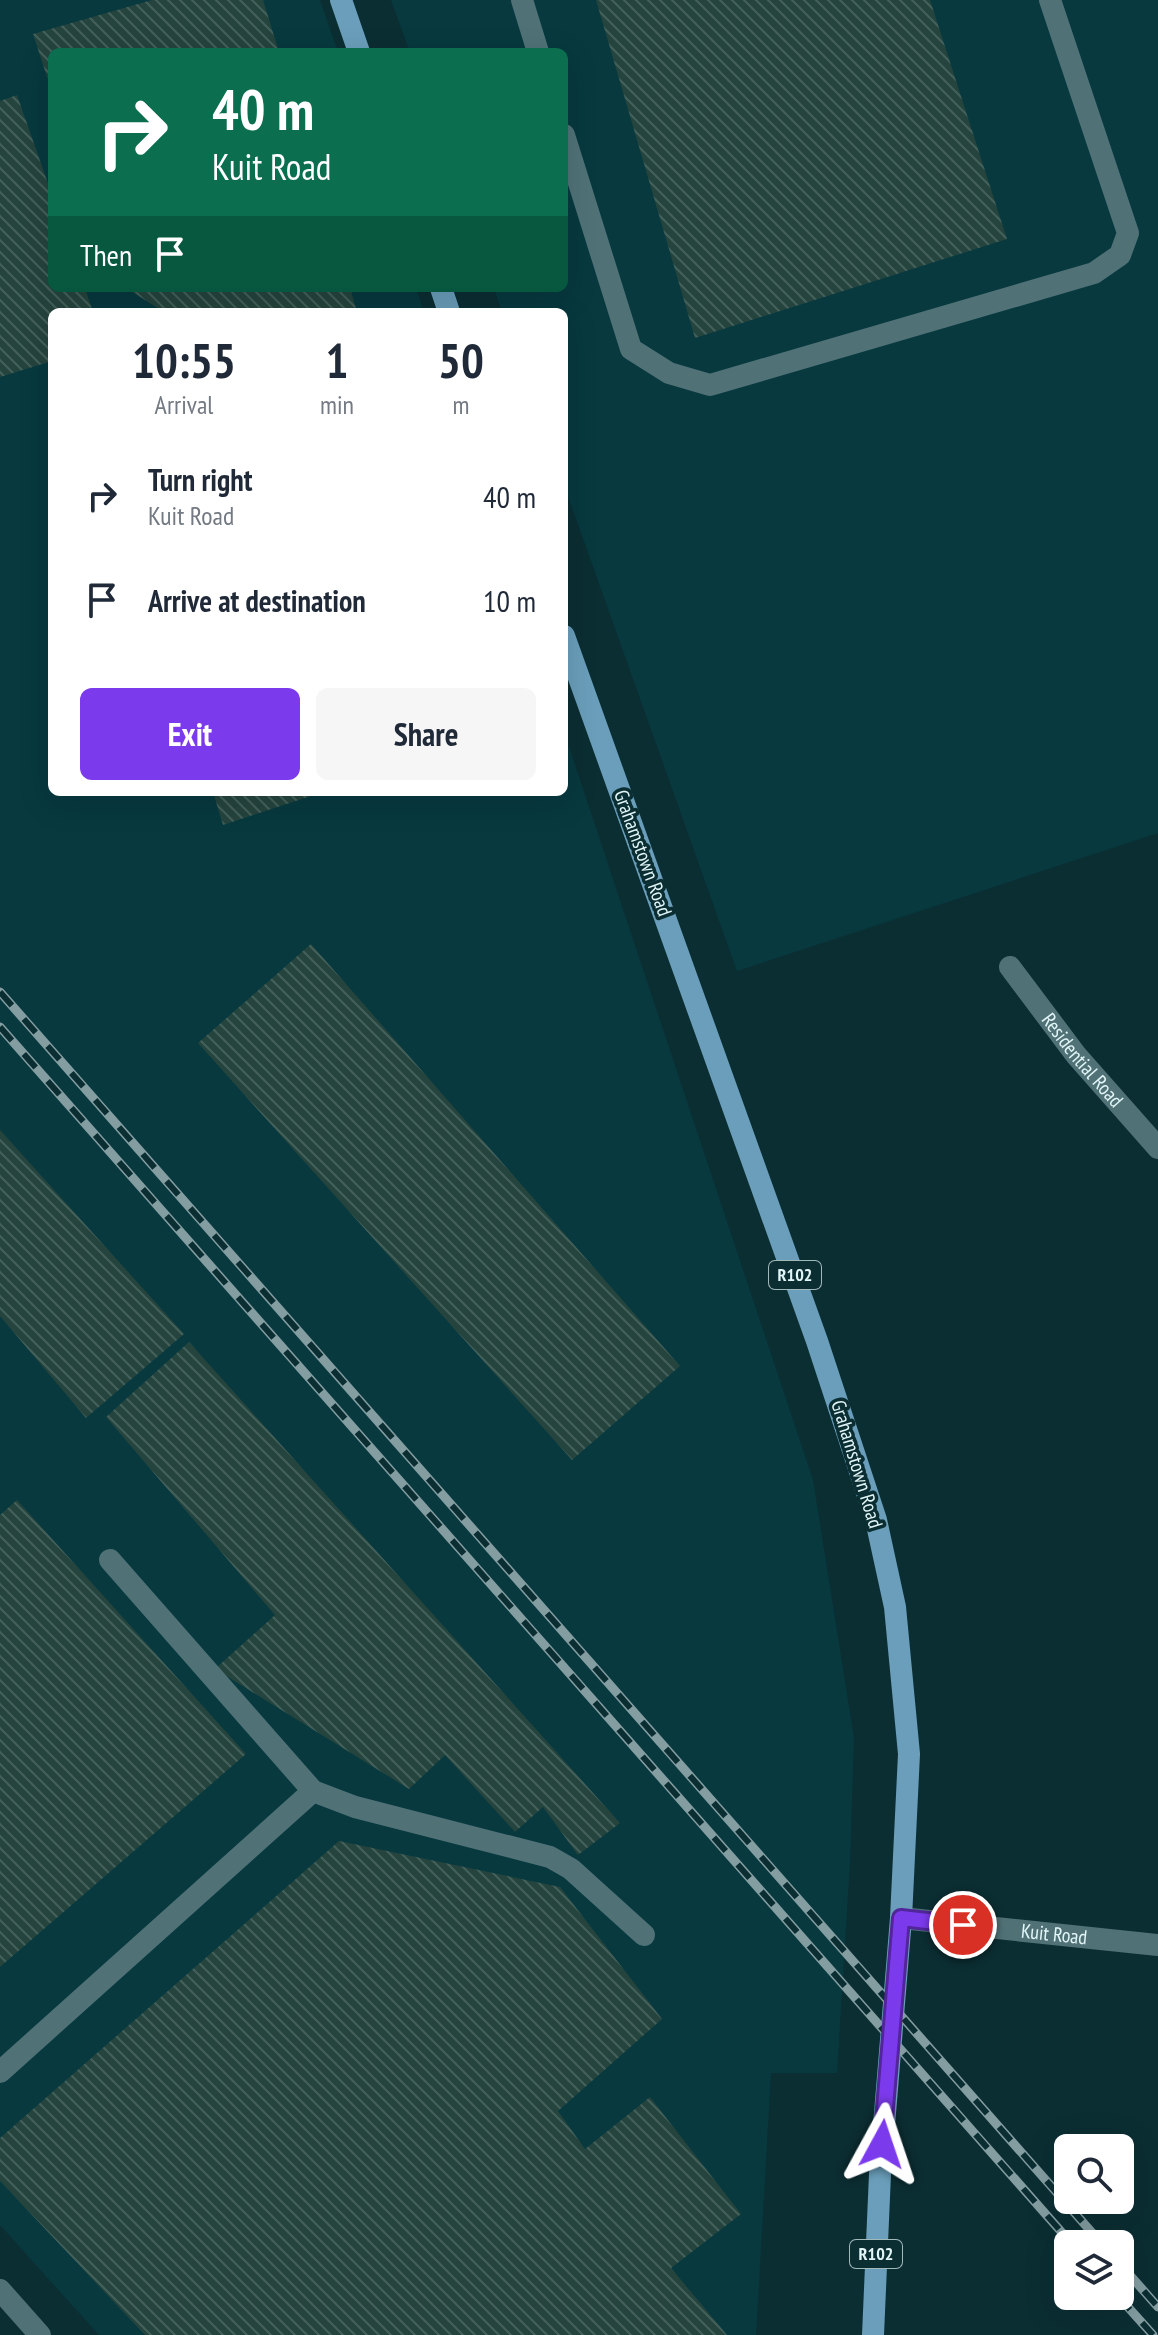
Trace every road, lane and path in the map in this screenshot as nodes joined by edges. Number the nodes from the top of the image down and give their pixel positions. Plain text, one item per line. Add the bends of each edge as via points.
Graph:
1 (341, 0) edge
2 (522, 0) edge
3 (1050, 0) edge
4 (358, 48) edge
5 (537, 48) edge
6 (568, 148) edge
7 (568, 647) edge
8 (1010, 967) dead end
9 (1158, 1148) edge
10 (110, 1560) dead end
11 (313, 1791) junction
12 (901, 1928) junction
13 (644, 1935) dead end
14 (1158, 1945) edge
15 (0, 2072) edge
16 (0, 2290) edge
17 (40, 2335) edge
18 (873, 2335) edge

1 - 4 main road
2 - 5 street
3 - 6 street via 1128,233 1120,255 1094,273 710,385 669,373 631,349
7 - 12 main road, Grahamstown Road / R102 via 770,1204 876,1520 895,1607 909,1754
8 - 9 street, Residential Road via 1076,1055
10 - 11 street
11 - 13 street via 355,1807 550,1857 571,1869
11 - 15 street
12 - 14 street, Kuit Road
12 - 18 main road, Grahamstown Road / R102 via 880,2174
16 - 17 street

